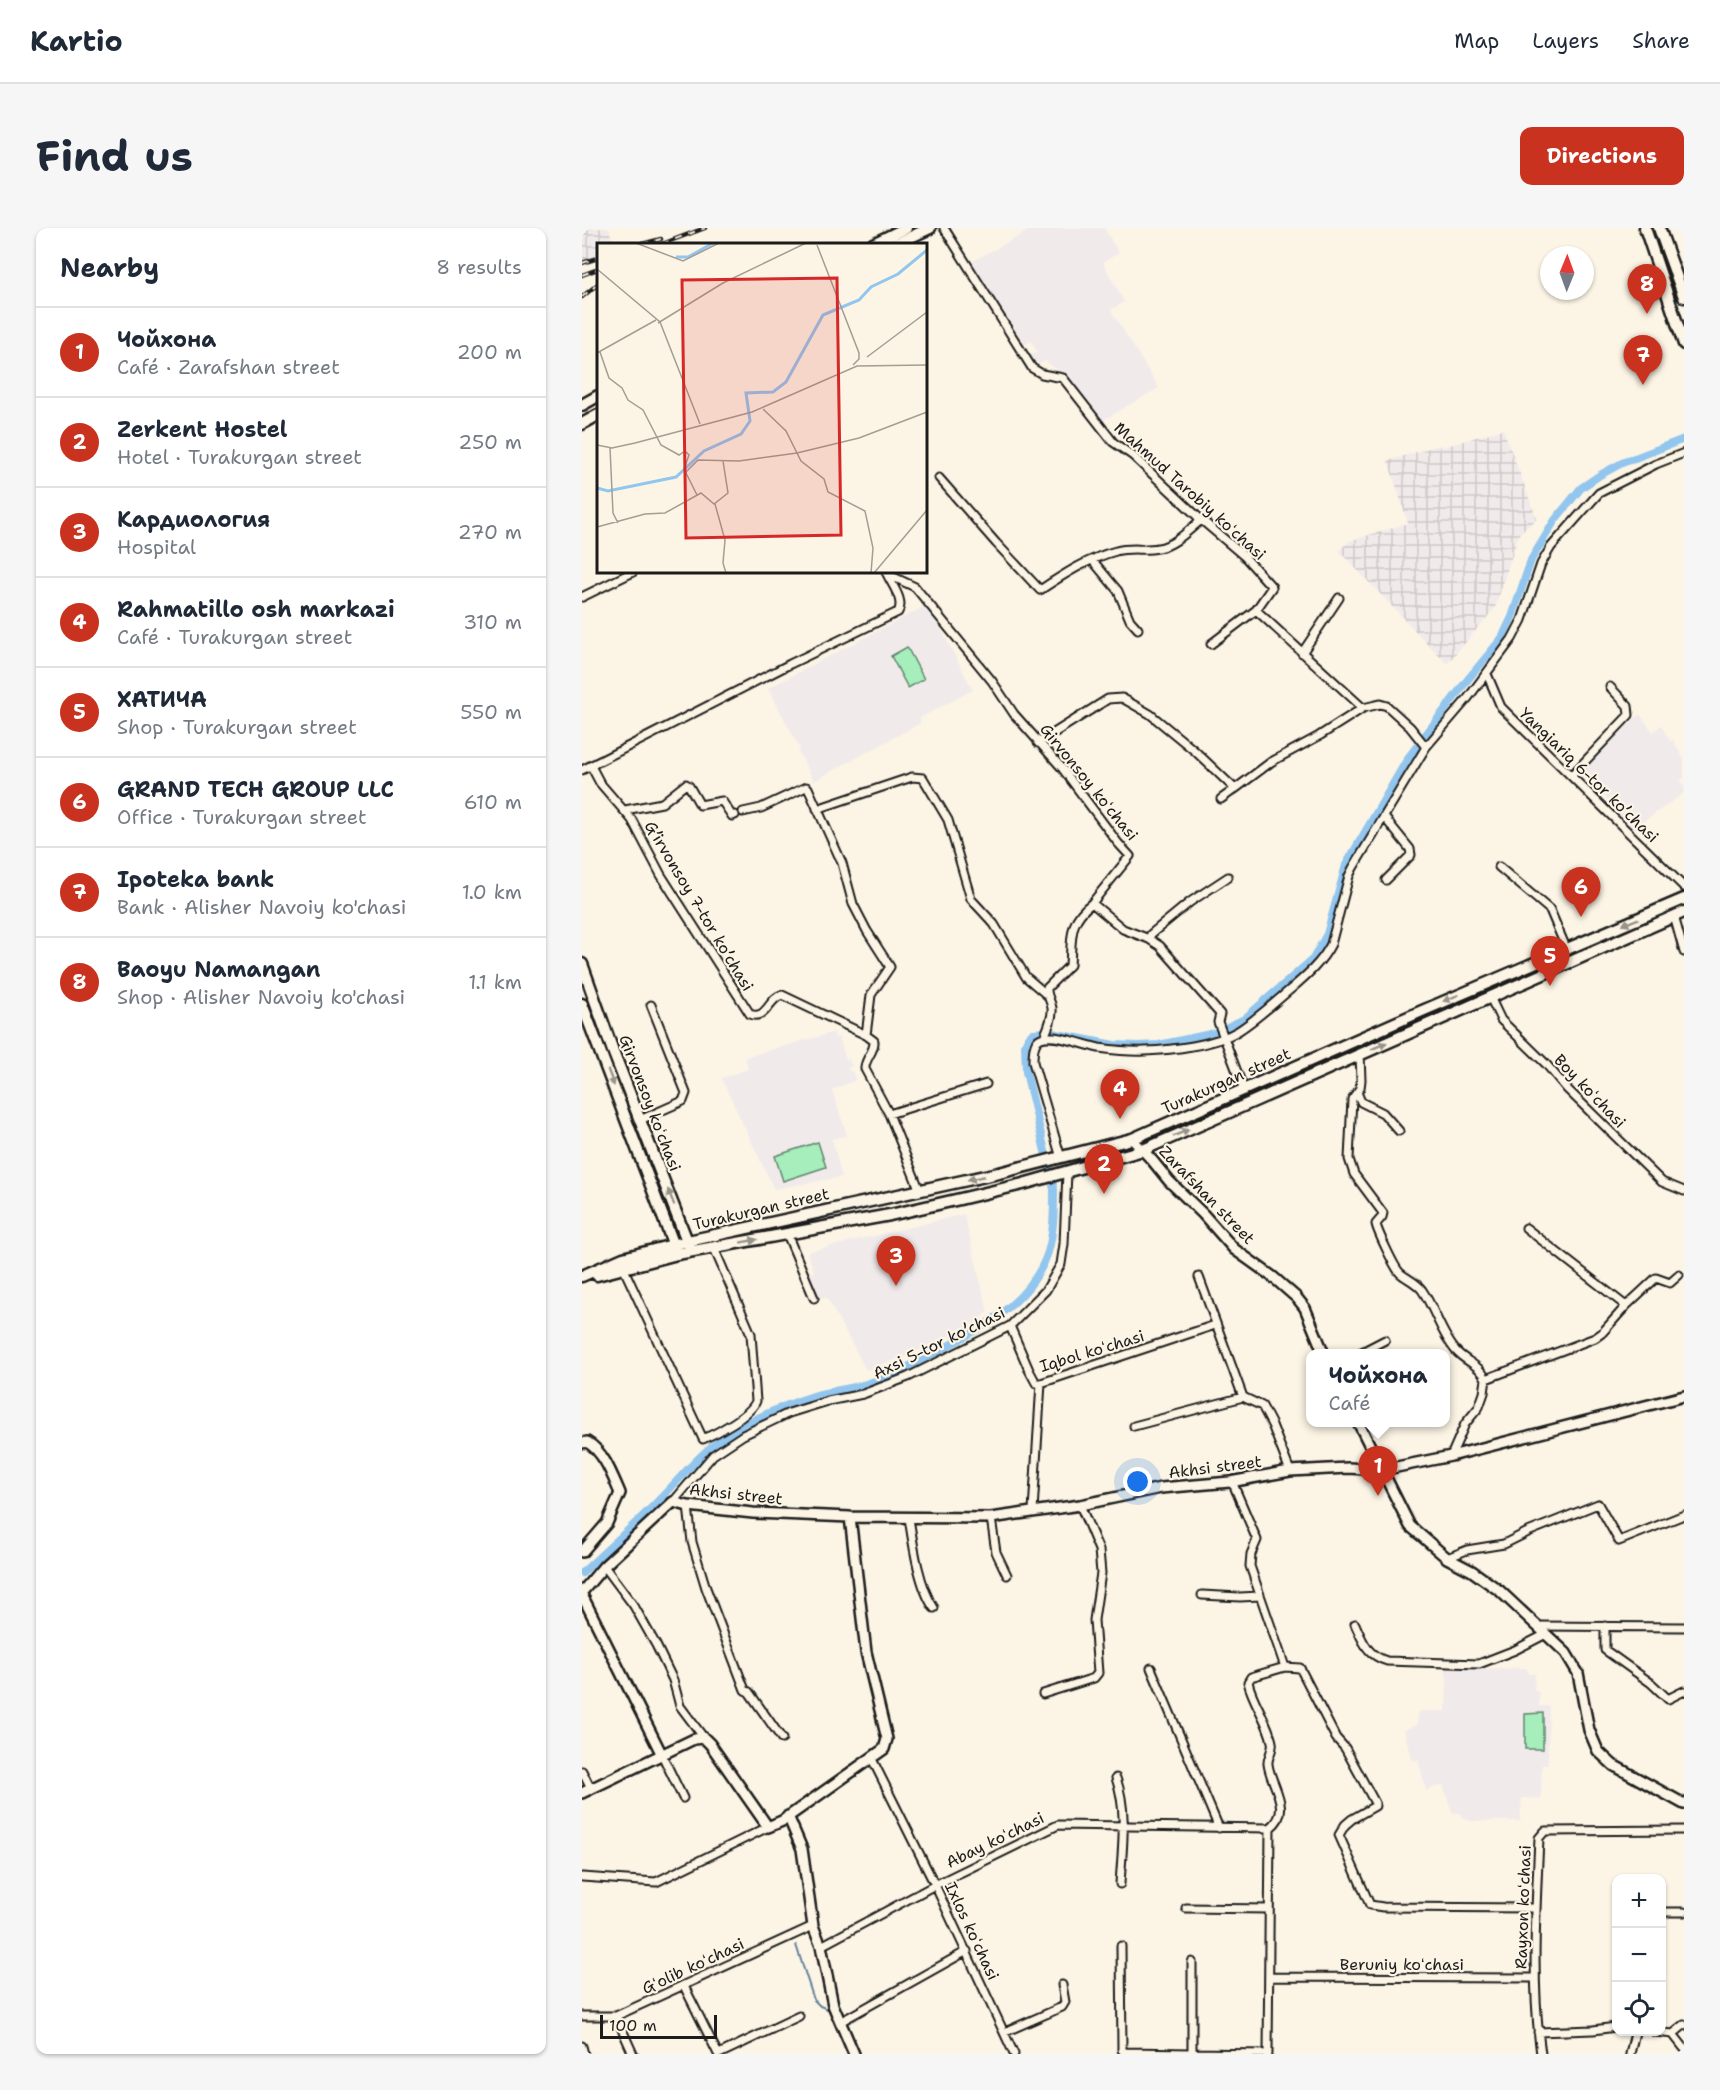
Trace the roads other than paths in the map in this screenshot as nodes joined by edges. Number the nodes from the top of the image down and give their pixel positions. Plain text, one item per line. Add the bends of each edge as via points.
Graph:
1 (906, 228) edge
2 (930, 228) edge
3 (944, 228) edge
4 (1645, 228) edge
5 (1659, 228) edge
6 (875, 243) edge
7 (898, 243) edge
8 (1684, 297) edge
9 (1681, 327) edge
10 (1684, 344) edge
11 (597, 397) edge
12 (582, 405) edge
13 (597, 416) edge
14 (582, 424) edge
15 (1684, 453) edge
16 (939, 478) dead end
17 (1201, 520) junction
18 (1093, 561) junction
19 (631, 573) edge
20 (886, 573) edge
21 (582, 597) edge
22 (1339, 598) dead end
23 (1256, 610) junction
24 (1138, 629) dead end
25 (1211, 644) dead end
26 (1302, 653) junction
27 (1487, 674) junction
28 (1610, 687) dead end
29 (1363, 708) junction
30 (1038, 742) junction
31 (1425, 746) junction
32 (591, 766) junction
33 (582, 770) edge
34 (1572, 775) junction
35 (1235, 789) junction
36 (1221, 799) dead end
37 (817, 809) junction
38 (625, 810) junction
39 (743, 812) dead end
40 (735, 815) dead end
41 (1384, 817) junction
42 (1499, 867) dead end
43 (1228, 877) dead end
44 (1386, 880) dead end
45 (1684, 887) edge
46 (1684, 899) edge
47 (1092, 903) junction
48 (1679, 914) edge
49 (1149, 939) junction
50 (1566, 948) junction
51 (1684, 952) edge
52 (582, 964) edge
53 (1047, 995) junction
54 (1490, 997) junction
55 (582, 1004) edge
56 (651, 1005) dead end
57 (1222, 1033) junction
58 (866, 1035) junction
59 (1044, 1037) junction
60 (1360, 1055) junction
61 (986, 1084) dead end
62 (1244, 1090) junction
63 (1357, 1092) junction
64 (889, 1114) junction
65 (640, 1120) junction
66 (1399, 1131) dead end
67 (1132, 1139) junction
68 (1143, 1150) junction
69 (1061, 1158) junction
70 (1066, 1172) junction
71 (920, 1191) junction
72 (1684, 1191) edge
73 (1526, 1228) dead end
74 (787, 1234) junction
75 (690, 1246) junction
76 (714, 1248) junction
77 (675, 1250) junction
78 (623, 1267) junction
79 (1682, 1275) edge
80 (1199, 1277) dead end
81 (582, 1278) edge
82 (814, 1298) dead end
83 (1626, 1306) junction
84 (1215, 1325) junction
85 (1010, 1326) junction
86 (1385, 1340) dead end
87 (1322, 1349) edge
88 (1366, 1349) edge
89 (1486, 1379) junction
90 (1041, 1383) junction
91 (1684, 1396) edge
92 (1244, 1397) junction
93 (1134, 1426) dead end
94 (1360, 1427) edge
95 (582, 1443) edge
96 (1451, 1456) junction
97 (1382, 1470) junction
98 (1290, 1471) junction
99 (1230, 1482) junction
100 (673, 1502) junction
101 (1080, 1505) junction
102 (687, 1506) junction
103 (1033, 1511) junction
104 (1684, 1515) edge
105 (850, 1517) junction
106 (909, 1518) junction
107 (991, 1518) junction
108 (582, 1552) edge
109 (1447, 1558) junction
110 (604, 1566) junction
111 (1007, 1575) dead end
112 (582, 1593) edge
113 (1202, 1595) dead end
114 (1260, 1596) junction
115 (934, 1608) dead end
116 (1355, 1624) dead end
117 (1537, 1626) junction
118 (1605, 1626) junction
119 (1684, 1628) edge
120 (1546, 1634) junction
121 (1285, 1667) junction
122 (1151, 1668) dead end
123 (1684, 1691) edge
124 (1043, 1694) dead end
125 (704, 1738) junction
126 (782, 1739) dead end
127 (662, 1755) junction
128 (871, 1756) junction
129 (582, 1771) edge
130 (1116, 1778) dead end
131 (586, 1791) edge
132 (683, 1798) dead end
133 (1684, 1804) edge
134 (788, 1816) junction
135 (768, 1827) junction
136 (1123, 1827) junction
137 (1219, 1828) junction
138 (1270, 1828) junction
139 (1684, 1830) edge
140 (582, 1877) edge
141 (1120, 1884) dead end
142 (935, 1885) junction
143 (1186, 1908) dead end
144 (1536, 1908) junction
145 (1269, 1909) junction
146 (1666, 1912) edge
147 (1684, 1912) edge
148 (813, 1926) junction
149 (821, 1946) junction
150 (1121, 1946) dead end
151 (967, 1951) junction
152 (1192, 1962) dead end
153 (1269, 1977) junction
154 (1535, 1978) junction
155 (1062, 1985) dead end
156 (684, 1986) junction
157 (582, 2016) edge
158 (616, 2016) junction
159 (798, 2016) dead end
160 (840, 2022) junction
161 (1684, 2025) edge
162 (1612, 2027) edge
163 (1005, 2032) junction
164 (1538, 2032) junction
165 (1666, 2033) edge
166 (1673, 2034) junction
167 (1634, 2036) edge
168 (582, 2046) edge
169 (1684, 2048) edge
170 (1192, 2053) edge
171 (584, 2054) edge
172 (633, 2054) edge
173 (718, 2054) edge
174 (854, 2054) edge
175 (1014, 2054) edge
176 (1268, 2054) edge
177 (1541, 2054) edge
178 (1630, 2054) edge

1 - 6 main road
2 - 7 main road
3 - 17 street, Mahmud Tarobiy koʻchasi via 1032,368 1063,378 1113,442
4 - 9 main road
5 - 8 main road
9 - 10 main road
11 - 12 main road
13 - 14 main road
15 - 27 street via 1599,493 1584,508 1541,564 1518,630
16 - 18 street via 1040,590 1069,570
17 - 18 street via 1166,546 1114,551
17 - 23 street, Mahmud Tarobiy koʻchasi via 1244,556 1272,587
18 - 24 street via 1118,591
19 - 21 street
20 - 30 street, Girvonsoy koʻchasi via 915,587
20 - 32 street via 900,601 898,612
22 - 26 street
23 - 25 street
23 - 26 street
26 - 29 street
27 - 31 street
27 - 34 street, Yangiаriq 6-tor koʼchasi via 1501,707
28 - 34 street via 1628,706 1629,715
29 - 31 street via 1387,706
29 - 35 street via 1271,762
30 - 35 street via 1108,699 1121,698 1172,731
30 - 47 street, Girvonsoy koʻchasi via 1130,856
31 - 41 street
32 - 33 street
32 - 38 street, Gʼirvonsoy 7-tor koʼchasi via 600,783
34 - 45 street, Yangiаriq 6-tor koʼchasi
35 - 36 street
37 - 39 street via 807,787
37 - 53 street via 912,777 923,778 948,820 971,898 994,924 1026,976
37 - 58 street via 842,863 853,904 890,966 871,995
38 - 40 street via 662,803 686,784 700,805 722,801
38 - 58 street, Gʼirvonsoy 7-tor koʼchasi via 678,903 750,1014 762,1014 782,995
41 - 44 street via 1411,855
41 - 57 street via 1349,876 1327,952 1256,1018 1236,1032
42 - 50 street via 1550,910
43 - 49 street via 1191,902
46 -> 50 main road, Turakurgan street
47 - 49 street via 1123,929
47 - 53 street via 1076,920 1069,944 1070,965 1047,988
48 - 51 street
48 - 54 main road, Turakurgan street
49 - 57 street via 1174,960 1220,1014
50 -> 62 main road, Turakurgan street
52 - 65 main road, Girvonsoy koʻchasi
53 - 59 street via 1052,1008
60 -> 54 main road, Turakurgan street
54 - 72 street, Boy koʻchasi via 1501,1020 1567,1089 1662,1182
55 -> 77 main road, Girvonsoy koʻchasi
56 - 65 street via 686,1093 683,1101
57 - 59 street via 1162,1051 1108,1049
57 - 62 street
58 - 64 street via 874,1043 865,1069
59 - 69 street via 1036,1041 1033,1062
60 - 63 street
68 -> 60 main road, Turakurgan street
61 - 64 street
62 - 67 main road, Turakurgan street
63 - 66 street via 1361,1102 1383,1113
63 - 89 street via 1352,1099 1349,1159 1354,1174 1383,1213 1376,1225 1390,1259 1397,1270 1418,1285 1455,1349 1479,1367
64 - 71 street
75 -> 65 main road, Girvonsoy koʻchasi
67 - 68 street, Zarafshan street
67 - 69 main road, Turakurgan street
68 - 70 main road, Turakurgan street
68 - 87 street, Zarafshan street via 1234,1249 1297,1298
69 -> 71 main road, Turakurgan street
70 - 74 main road, Turakurgan street via 890,1215
70 - 85 street, Аxsi 5-tor koʼchasi via 1061,1264 1046,1290
71 - 75 main road, Turakurgan street
73 - 83 street
76 -> 74 main road, Turakurgan street
74 - 82 street
75 - 76 main road, Turakurgan street
75 - 77 main road
76 - 78 street via 751,1334 756,1401 745,1414 703,1439
77 - 78 main road
77 - 81 main road via 623,1258
78 - 81 main road
79 - 83 street via 1670,1283 1656,1278
80 - 84 street
83 - 89 street via 1594,1338
84 - 90 street, Iqbol koʻchasi
84 - 92 street
85 - 90 street, Iqbol koʻchasi via 1036,1383
85 - 100 street, Аxsi 5-tor koʼchasi via 908,1377 863,1394 789,1413 743,1435 713,1455
86 - 88 street
89 - 96 street via 1479,1407 1465,1424
90 - 103 street
91 - 96 street, Akhsi street
92 - 93 street
92 - 98 street via 1262,1406
94 - 97 street
95 - 108 street via 591,1445 609,1468 620,1493 607,1523
96 - 97 street, Akhsi street
97 - 98 street, Akhsi street
97 - 109 street via 1410,1526
98 - 99 street, Akhsi street
99 - 101 street, Akhsi street via 1161,1488
99 - 114 street via 1257,1540 1249,1560
100 - 102 street, Akhsi street
100 - 110 street
101 - 103 street, Akhsi street
101 - 124 street via 1100,1562 1094,1620 1098,1673 1094,1678
102 - 105 street, Akhsi street via 753,1514
102 - 126 street via 692,1542 706,1588 745,1690
103 - 107 street, Akhsi street
104 - 109 street via 1618,1541 1598,1504 1504,1544 1479,1547
105 - 106 street, Akhsi street
105 - 128 street via 866,1652 887,1738 884,1749
106 - 107 street, Akhsi street
106 - 115 street via 914,1550
107 - 111 street via 996,1551
109 - 117 street via 1500,1591
110 - 112 street
110 - 125 street via 634,1606 673,1680 680,1706
112 - 127 street
113 - 114 street
114 - 121 street
116 - 120 street via 1368,1651 1387,1661 1479,1664
117 - 118 street
117 - 120 street
118 - 119 street
118 - 123 street via 1605,1650 1668,1699
120 - 133 street via 1566,1653 1578,1673 1589,1730 1598,1751 1613,1765
121 - 138 street via 1251,1677 1248,1682 1273,1743 1267,1762 1278,1790 1279,1818
121 - 144 street via 1300,1668 1375,1803 1345,1825 1340,1835 1370,1905
122 - 137 street
125 - 127 street
125 - 135 street
127 - 131 street
127 - 132 street
128 - 134 street
128 - 142 street, Ixlos koʻchasi
129 - 131 street
130 - 136 street via 1122,1795
134 - 135 street
134 - 148 street via 802,1849
135 - 140 street via 656,1882
136 - 137 street, Abay koʻchasi
136 - 141 street
136 - 142 street, Abay koʻchasi via 1058,1825
137 - 138 street, Abay koʻchasi
138 - 145 street
139 - 144 street, Rayxon koʻchasi via 1545,1831 1539,1838
142 - 149 street, Abay koʻchasi
142 - 151 street, Ixlos koʻchasi
143 - 145 street
144 - 154 street, Rayxon koʻchasi
145 - 153 street
146 - 147 street
148 - 149 street
148 - 156 street, Gʻolib koʻchasi
149 - 160 street
150 - 170 street via 1122,2050
151 - 160 street
151 - 163 street, Ixlos koʻchasi
152 - 170 street
153 - 154 street, Beruniy koʻchasi
153 - 176 street
154 - 164 street, Rayxon koʻchasi
155 - 163 street via 1062,2007
156 - 158 street, Gʻolib koʻchasi
156 - 173 street
157 - 158 street, Gʻolib koʻchasi
158 - 172 street
159 - 173 street
160 - 174 street
161 - 166 street
162 - 164 street
163 - 175 street, Ixlos koʻchasi
164 - 177 street, Rayxon koʻchasi
165 - 166 street
166 - 169 street
167 - 178 street
168 - 171 street
170 - 176 street

